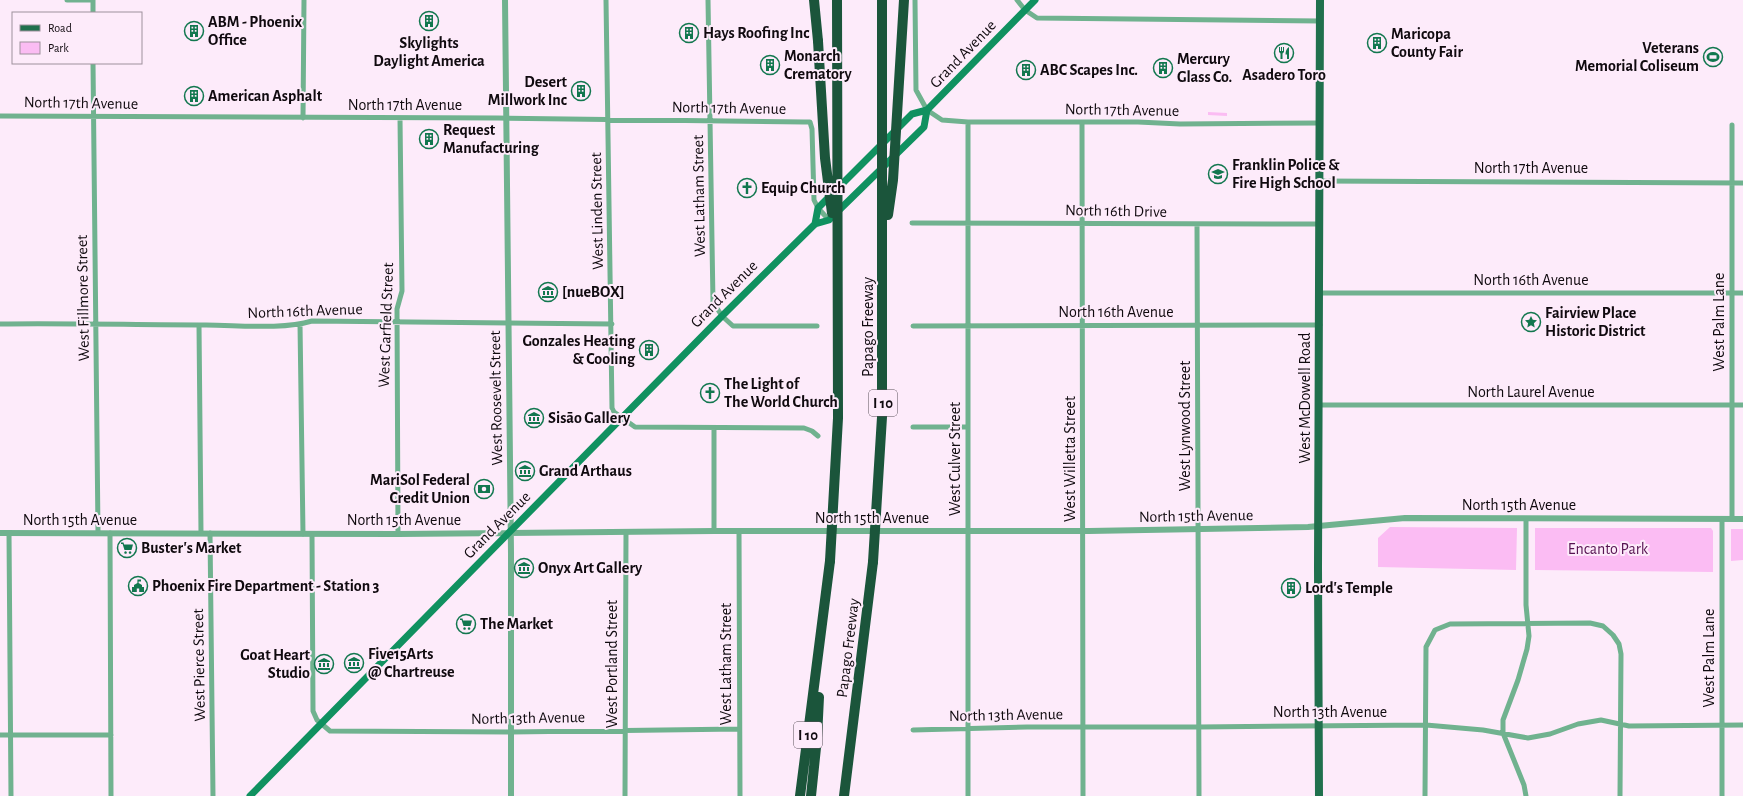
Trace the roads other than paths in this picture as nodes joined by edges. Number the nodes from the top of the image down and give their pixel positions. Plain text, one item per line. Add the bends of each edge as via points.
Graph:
1 (67, 0) edge
2 (93, 0) edge
3 (304, 0) edge
4 (505, 0) edge
5 (606, 0) edge
6 (708, 0) edge
7 (814, 0) edge
8 (837, 0) edge
9 (882, 0) edge
10 (904, 0) edge
11 (915, 0) edge
12 (1017, 0) edge
13 (1035, 0) edge
14 (1320, 0) edge
15 (1025, 10) junction
16 (93, 12) edge
17 (1320, 21) junction
18 (94, 64) edge
19 (927, 110) junction
20 (0, 116) edge
21 (94, 116) junction
22 (303, 118) junction
23 (400, 118) junction
24 (506, 118) junction
25 (608, 120) junction
26 (711, 121) junction
27 (968, 122) junction
28 (1082, 122) junction
29 (1320, 123) junction
30 (1732, 125) dead end
31 (1320, 181) junction
32 (1732, 182) junction
33 (1743, 182) edge
34 (818, 208) junction
35 (829, 220) junction
36 (912, 223) dead end
37 (968, 223) junction
38 (815, 224) junction
39 (1083, 224) junction
40 (1197, 224) junction
41 (1320, 224) junction
42 (883, 244) junction
43 (838, 256) junction
44 (1320, 293) junction
45 (1732, 293) junction
46 (1743, 294) edge
47 (722, 316) junction
48 (396, 322) junction
49 (96, 323) junction
50 (508, 323) junction
51 (0, 324) edge
52 (300, 324) junction
53 (612, 324) junction
54 (199, 325) junction
55 (1083, 325) junction
56 (1197, 325) junction
57 (1320, 325) junction
58 (817, 326) dead end
59 (913, 326) dead end
60 (969, 326) junction
61 (1319, 404) junction
62 (1732, 405) junction
63 (1743, 405) edge
64 (622, 418) junction
65 (913, 427) dead end
66 (968, 427) junction
67 (714, 428) junction
68 (818, 436) dead end
69 (1526, 519) junction
70 (1722, 519) junction
71 (1732, 519) junction
72 (1743, 519) edge
73 (1318, 526) junction
74 (1198, 530) junction
75 (714, 531) junction
76 (739, 531) junction
77 (968, 531) junction
78 (1083, 531) junction
79 (510, 532) junction
80 (626, 532) junction
81 (0, 533) edge
82 (9, 533) junction
83 (98, 533) junction
84 (110, 533) junction
85 (201, 533) junction
86 (210, 533) junction
87 (303, 534) junction
88 (312, 534) junction
89 (398, 534) junction
90 (1528, 623) junction
91 (822, 629) junction
92 (1620, 723) junction
93 (321, 724) junction
94 (1320, 725) junction
95 (1426, 725) junction
96 (1722, 725) junction
97 (1743, 725) edge
98 (1082, 726) junction
99 (1199, 727) junction
100 (969, 728) junction
101 (625, 730) junction
102 (739, 730) junction
103 (913, 730) dead end
104 (511, 732) junction
105 (1503, 733) junction
106 (0, 735) edge
107 (10, 735) junction
108 (111, 735) junction
109 (848, 766) junction
110 (800, 794) edge
111 (11, 796) edge
112 (111, 796) edge
113 (213, 796) edge
114 (250, 796) edge
115 (511, 796) edge
116 (625, 796) edge
117 (740, 796) edge
118 (811, 796) edge
119 (844, 796) edge
120 (847, 796) edge
121 (968, 796) edge
122 (1083, 796) edge
123 (1199, 796) edge
124 (1320, 796) edge
125 (1425, 796) edge
126 (1526, 796) edge
127 (1620, 796) edge
128 (1722, 796) edge

1 - 2 street
2 - 16 street
3 - 22 street
4 - 24 street, West Roosevelt Street
5 - 25 street, West Linden Street
6 - 26 street, West Latham Street
7 - 43 highway, bridge via 820,54 825,158
8 - 43 highway, Papago Freeway / I 10, bridge
9 - 42 highway, Papago Freeway / I 10, bridge
10 - 42 highway, bridge via 893,180
11 - 19 street via 916,90
12 - 15 street
13 - 15 main road, Grand Avenue
14 - 17 main road, West McDowell Road
15 - 17 street via 1037,18
15 - 19 main road, Grand Avenue
17 - 29 main road, West McDowell Road
18 - 21 street, West Fillmore Street
19 - 27 street, North 17th Avenue via 942,120
19 - 34 main road, Grand Avenue via 912,114
19 - 35 main road, Grand Avenue via 924,127
20 - 21 street, North 17th Avenue
21 - 22 street, North 17th Avenue
21 - 49 street, West Fillmore Street
22 - 23 street, North 17th Avenue
23 - 24 street, North 17th Avenue
23 - 48 street, West Garfield Street via 402,291
24 - 25 street, North 17th Avenue
24 - 50 street, West Roosevelt Street
25 - 26 street, North 17th Avenue
25 - 53 street, West Linden Street
26 - 34 street, North 17th Avenue via 810,122 814,200
26 - 47 street, West Latham Street via 713,302
27 - 28 street, North 17th Avenue
27 - 37 street, West Culver Street
28 - 29 street, North 17th Avenue
28 - 39 street, West Willetta Street
29 - 31 main road, West McDowell Road
30 - 32 street, West Palm Lane
31 - 32 street, North 17th Avenue
31 - 41 main road, West McDowell Road
32 - 33 street, North 17th Avenue
32 - 45 street, West Palm Lane
34 - 35 street
34 - 38 main road
35 - 38 main road, Grand Avenue
36 - 37 street, North 16th Drive
37 - 39 street, North 16th Drive
37 - 60 street, West Culver Street
38 - 47 main road, Grand Avenue
39 - 40 street, North 16th Drive
39 - 55 street, West Willetta Street
40 - 41 street, North 16th Drive
40 - 56 street, West Lynwood Street
41 - 44 main road, West McDowell Road
42 - 109 highway, Papago Freeway / I 10, bridge via 882,417 873,562
43 - 91 highway, Papago Freeway / I 10, bridge via 838,418 830,561
44 - 45 street, North 16th Avenue
44 - 57 main road, West McDowell Road
45 - 46 street, North 16th Avenue
45 - 62 street, West Palm Lane
47 - 58 street via 733,326
47 - 64 main road, Grand Avenue
48 - 50 street, North 16th Avenue
48 - 52 street, North 16th Avenue via 312,321
48 - 89 street, West Garfield Street
49 - 51 street, North 16th Avenue
49 - 54 street, North 16th Avenue
49 - 83 street, West Fillmore Street
50 - 53 street, North 16th Avenue
50 - 79 street, West Roosevelt Street
52 - 54 street, North 16th Avenue
52 - 87 street
53 - 64 street, West Linden Street via 612,408
54 - 85 street
55 - 56 street, North 16th Avenue
55 - 60 street, North 16th Avenue
55 - 78 street, West Willetta Street
56 - 57 street, North 16th Avenue
56 - 74 street, West Lynwood Street
57 - 61 main road, West McDowell Road
59 - 60 street, North 16th Avenue
60 - 66 street, West Culver Street
61 - 62 street, North Laurel Avenue
61 - 73 main road, West McDowell Road
62 - 63 street, North Laurel Avenue
62 - 71 street, West Palm Lane
64 - 67 street via 634,427
64 - 79 main road, Grand Avenue
65 - 66 street
66 - 77 street, West Culver Street
67 - 68 street via 804,428
67 - 75 street
69 - 70 street, North 15th Avenue
69 - 73 street, North 15th Avenue via 1405,518
69 - 90 street
70 - 71 street, North 15th Avenue
70 - 96 street, West Palm Lane
71 - 72 street, North 15th Avenue
73 - 74 street, North 15th Avenue
73 - 94 main road, West McDowell Road
74 - 78 street, North 15th Avenue
74 - 99 street, West Lynwood Street
75 - 76 street, North 15th Avenue
75 - 80 street, North 15th Avenue
76 - 77 street, North 15th Avenue
76 - 102 street, West Latham Street
77 - 78 street, North 15th Avenue
77 - 100 street, West Culver Street
78 - 98 street, West Willetta Street
79 - 80 street, North 15th Avenue
79 - 89 street, North 15th Avenue
79 - 93 main road, Grand Avenue
79 - 104 street, West Roosevelt Street
80 - 101 street, West Portland Street
81 - 82 street, North 15th Avenue
82 - 83 street, North 15th Avenue
82 - 107 street
83 - 84 street, North 15th Avenue
84 - 85 street, North 15th Avenue
84 - 108 street
85 - 86 street, North 15th Avenue
86 - 87 street, North 15th Avenue
86 - 113 street, West Pierce Street
87 - 88 street, North 15th Avenue
88 - 89 street, North 15th Avenue
88 - 93 street via 313,711
90 - 92 street via 1590,623 1603,626 1613,635 1619,644 1621,654
90 - 95 street via 1450,624 1435,630 1426,647
90 - 105 street via 1527,650 1503,720
91 - 110 highway, Papago Freeway / I 10
91 - 118 highway via 817,738
92 - 96 street, North 13th Avenue via 1629,726
92 - 105 street, North 13th Avenue via 1601,720 1528,738
92 - 127 street
93 - 104 street, North 13th Avenue via 333,732
93 - 114 main road, Grand Avenue
94 - 95 street, North 13th Avenue
94 - 99 street, North 13th Avenue
94 - 124 main road, West McDowell Road
95 - 105 street, North 13th Avenue
95 - 125 street
96 - 97 street, North 13th Avenue
96 - 128 street, West Palm Lane
98 - 99 street, North 13th Avenue
98 - 100 street, North 13th Avenue
98 - 122 street, West Willetta Street
99 - 123 street, West Lynwood Street
100 - 103 street, North 13th Avenue
100 - 121 street, West Culver Street
101 - 102 street, North 13th Avenue
101 - 104 street, North 13th Avenue
101 - 116 street, West Portland Street
102 - 117 street, West Latham Street
104 - 115 street, West Roosevelt Street
105 - 126 street
106 - 107 street
107 - 108 street
107 - 111 street
108 - 112 street
109 - 119 highway, Papago Freeway / I 10
109 - 120 highway

